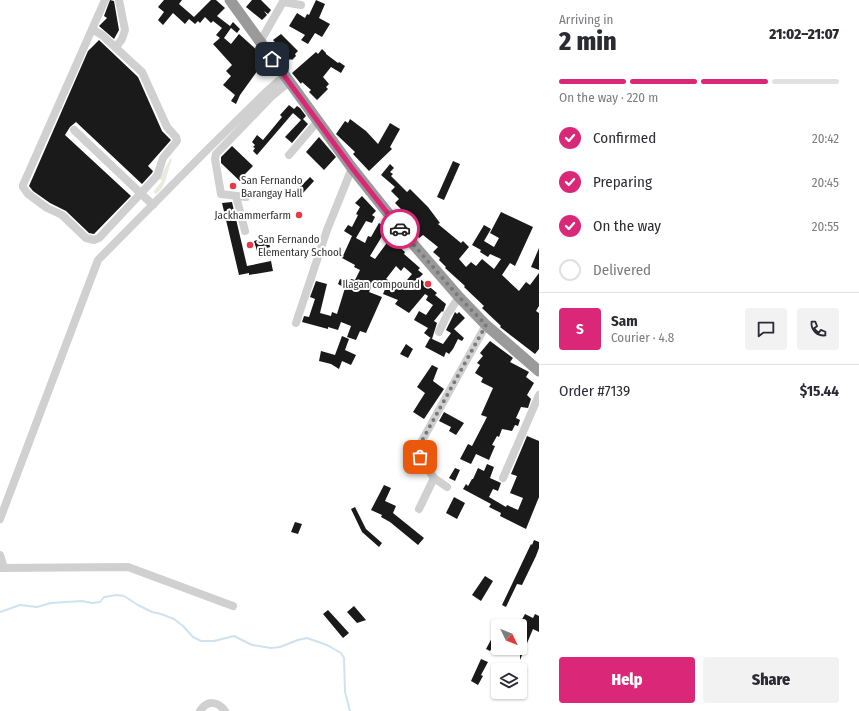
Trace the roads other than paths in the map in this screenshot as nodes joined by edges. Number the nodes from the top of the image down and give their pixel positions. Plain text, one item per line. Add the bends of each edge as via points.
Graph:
1 (105, 0) edge
2 (119, 0) edge
3 (230, 0) edge
4 (284, 1) edge
5 (301, 5) dead end
6 (92, 29) junction
7 (260, 42) junction
8 (116, 47) junction
9 (286, 79) junction
10 (317, 122) junction
11 (74, 130) dead end
12 (289, 155) dead end
13 (352, 168) junction
14 (141, 194) junction
15 (236, 196) junction
16 (246, 197) dead end
17 (153, 205) junction
18 (245, 231) dead end
19 (459, 297) junction
20 (296, 323) dead end
21 (486, 325) junction
22 (440, 332) dead end
23 (539, 371) edge
24 (539, 395) edge
25 (434, 478) junction
26 (503, 478) dead end
27 (447, 487) dead end
28 (419, 508) dead end
29 (0, 519) edge
30 (0, 555) edge
31 (2, 568) edge
32 (233, 606) dead end
33 (200, 711) edge
34 (225, 711) edge

1 - 6 street
2 - 8 street via 125,30
3 - 7 highway
4 - 5 street
4 - 7 street
6 - 8 street
6 - 14 street via 23,189 47,208 64,216 86,238 94,240 99,238
7 - 9 highway
8 - 14 street via 144,74 167,127 177,139 163,158 157,176
9 - 10 highway
9 - 15 street via 216,154 214,159 221,194
9 - 17 street via 254,103
10 - 12 street
10 - 13 highway
11 - 14 street
13 - 19 highway via 406,237
13 - 20 street via 327,230
14 - 17 street
15 - 16 street
15 - 18 street
17 - 29 street via 97,262
19 - 21 highway
19 - 22 street
21 - 23 highway
21 - 25 street via 419,446 418,454
24 - 26 street
25 - 27 street
25 - 28 street
30 - 31 street
31 - 32 street via 128,567
33 - 34 street via 206,704 211,703 221,706

